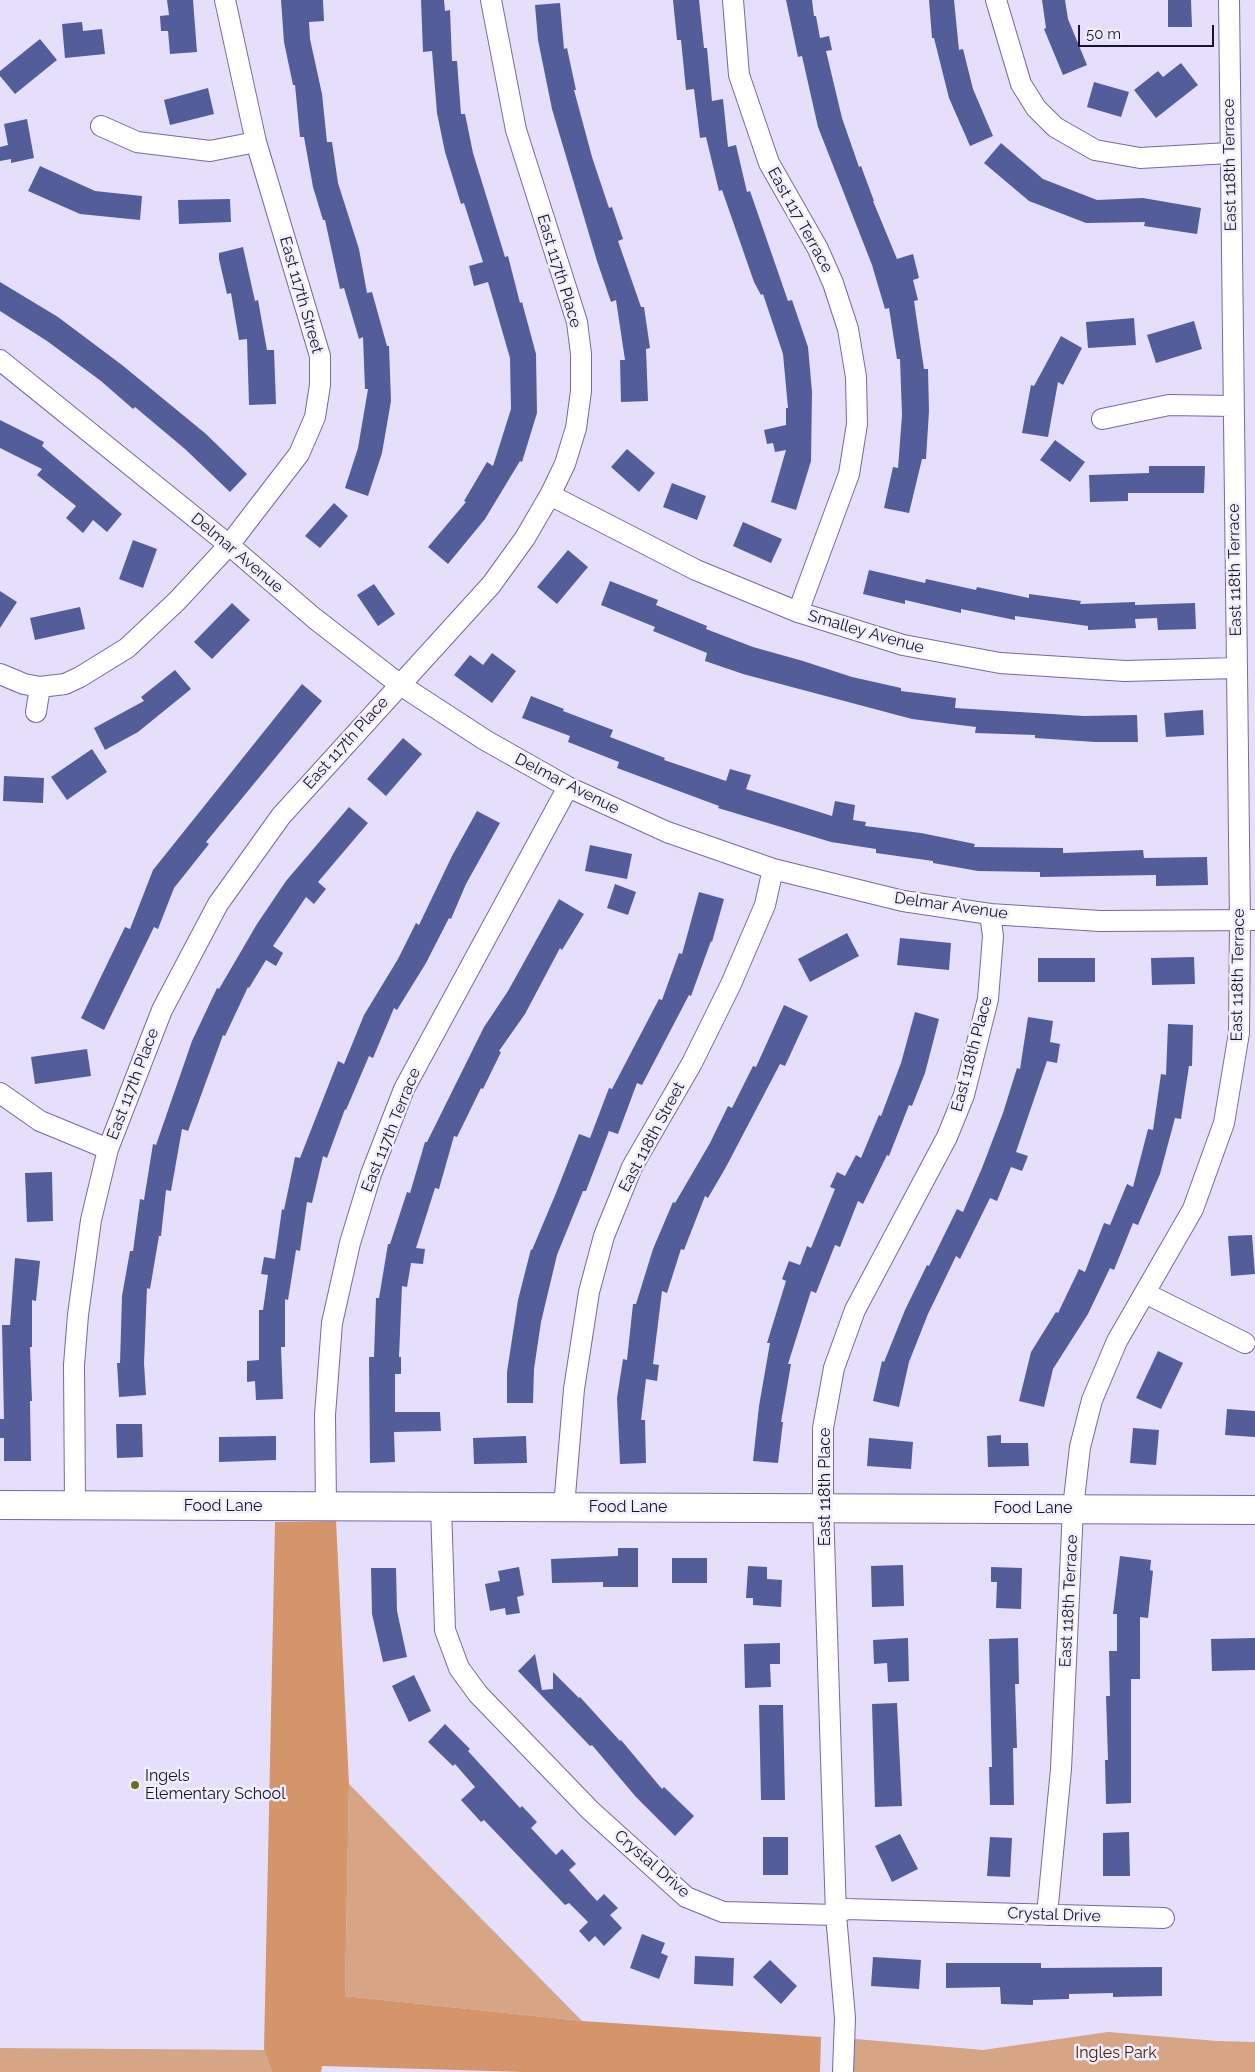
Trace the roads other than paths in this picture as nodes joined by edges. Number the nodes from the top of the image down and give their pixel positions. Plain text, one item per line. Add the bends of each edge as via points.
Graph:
1 (225, 0) edge
2 (491, 0) edge
3 (733, 0) edge
4 (996, 0) edge
5 (1229, 0) edge
6 (101, 126) dead end
7 (256, 142) junction
8 (1230, 153) junction
9 (0, 360) edge
10 (1232, 406) junction
11 (1102, 419) dead end
12 (550, 496) junction
13 (229, 545) junction
14 (798, 612) junction
15 (1236, 668) junction
16 (0, 674) edge
17 (399, 684) junction
18 (40, 687) junction
19 (36, 712) dead end
20 (568, 787) junction
21 (773, 870) junction
22 (990, 914) junction
23 (1248, 920) edge
24 (0, 1093) edge
25 (108, 1149) junction
26 (1145, 1293) junction
27 (1245, 1343) dead end
28 (0, 1505) edge
29 (75, 1506) junction
30 (326, 1506) junction
31 (441, 1506) junction
32 (564, 1507) junction
33 (823, 1507) junction
34 (1073, 1508) junction
35 (1255, 1510) edge
36 (836, 1915) junction
37 (1047, 1915) junction
38 (1164, 1918) dead end
39 (844, 2072) edge

1 - 7 street, East 117th Street
2 - 12 street, East 117th Place via 516,130 576,322 581,354 576,428 566,464
3 - 14 street, East 117 Terrace via 739,75 769,163 834,283 848,329 856,377 857,424 849,474
4 - 8 street via 1021,84 1036,108 1055,128 1095,150 1140,158
5 - 8 street, East 118th Terrace
6 - 7 street via 137,142 210,151
7 - 13 street, East 117th Street via 320,356 320,385 315,417 299,454
8 - 10 street, East 118th Terrace
9 - 13 street, Delmar Avenue
10 - 11 street via 1169,406
10 - 15 street, East 118th Terrace
12 - 14 street, Smalley Avenue via 696,570
12 - 17 street, East 117th Place via 491,585
13 - 17 street, Delmar Avenue via 314,618
13 - 18 street, East 117th Street via 127,648 65,684
14 - 15 street, Smalley Avenue via 903,645 1000,663 1125,671
15 - 23 street, East 118th Terrace
16 - 18 street
17 - 20 street, Delmar Avenue via 485,740
17 - 25 street, East 117th Place via 281,816 218,904 162,1010
18 - 19 street
20 - 21 street, Delmar Avenue via 667,832
20 - 30 street, East 117th Terrace via 404,1089 371,1174 350,1244 332,1323 325,1414
21 - 22 street, Delmar Avenue via 903,901
21 - 32 street, East 118th Street via 765,904 731,984 692,1063 632,1167 604,1236 590,1292 574,1389
22 - 23 street, Delmar Avenue via 1100,921
22 - 33 street, East 118th Place via 993,936 988,999 964,1095 947,1137 854,1310 834,1368 823,1428
23 - 26 street, East 118th Terrace via 1240,1033 1224,1123 1194,1209
24 - 25 street via 40,1121
25 - 29 street, East 117th Place via 90,1220 78,1315 74,1365
26 - 27 street
26 - 34 street, East 118th Terrace via 1117,1341 1092,1400 1080,1447
28 - 29 street, Food Lane
29 - 30 street, Food Lane
30 - 31 street, Food Lane
31 - 32 street, Food Lane
31 - 36 street, Crystal Drive via 445,1630 459,1668 485,1701 591,1811 686,1897 723,1912
32 - 33 street, Food Lane
33 - 34 street, Food Lane
33 - 36 street, East 118th Place
34 - 35 street, Food Lane
34 - 37 street, East 118th Terrace via 1061,1769
36 - 37 street, Crystal Drive via 846,1909
36 - 39 street via 845,2018
37 - 38 street, Crystal Drive

